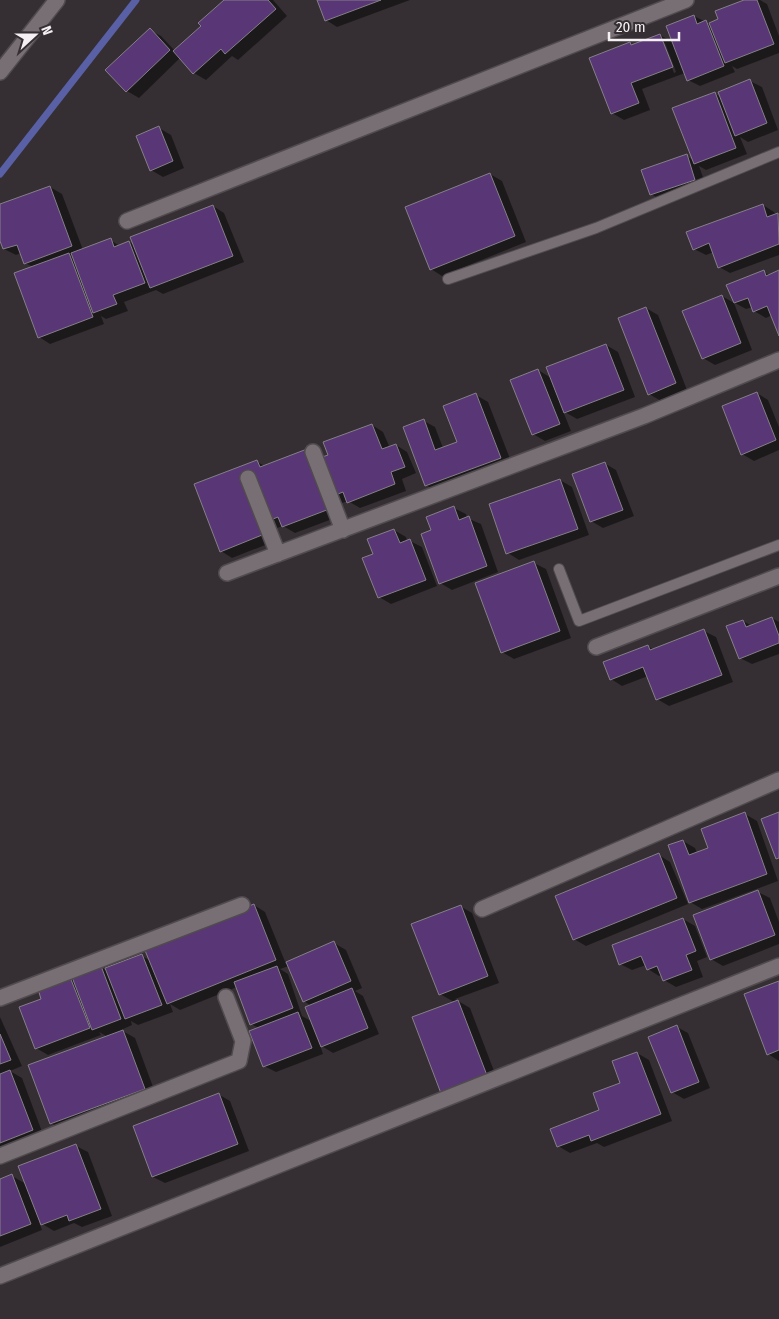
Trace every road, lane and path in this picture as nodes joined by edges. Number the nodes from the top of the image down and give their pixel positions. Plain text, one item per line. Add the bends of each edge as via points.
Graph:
1 (58, 0) edge
2 (686, 0) edge
3 (0, 72) edge
4 (779, 152) edge
5 (127, 220) dead end
6 (448, 279) dead end
7 (779, 360) edge
8 (313, 452) dead end
9 (248, 478) dead end
10 (343, 530) junction
11 (779, 545) edge
12 (278, 554) junction
13 (559, 569) dead end
14 (227, 573) dead end
15 (779, 576) edge
16 (596, 647) dead end
17 (779, 780) edge
18 (242, 905) dead end
19 (482, 909) dead end
20 (779, 966) edge
21 (226, 997) dead end
22 (0, 998) edge
23 (0, 1156) edge
24 (0, 1276) edge

1 - 3 street
2 - 5 street
4 - 6 lane via 596,228
7 - 10 street via 644,416
8 - 10 street
9 - 12 street
10 - 12 street
11 - 13 lane via 580,621
12 - 14 street
15 - 16 street
17 - 19 street
18 - 22 street
20 - 24 street
21 - 23 street via 243,1041 239,1061

